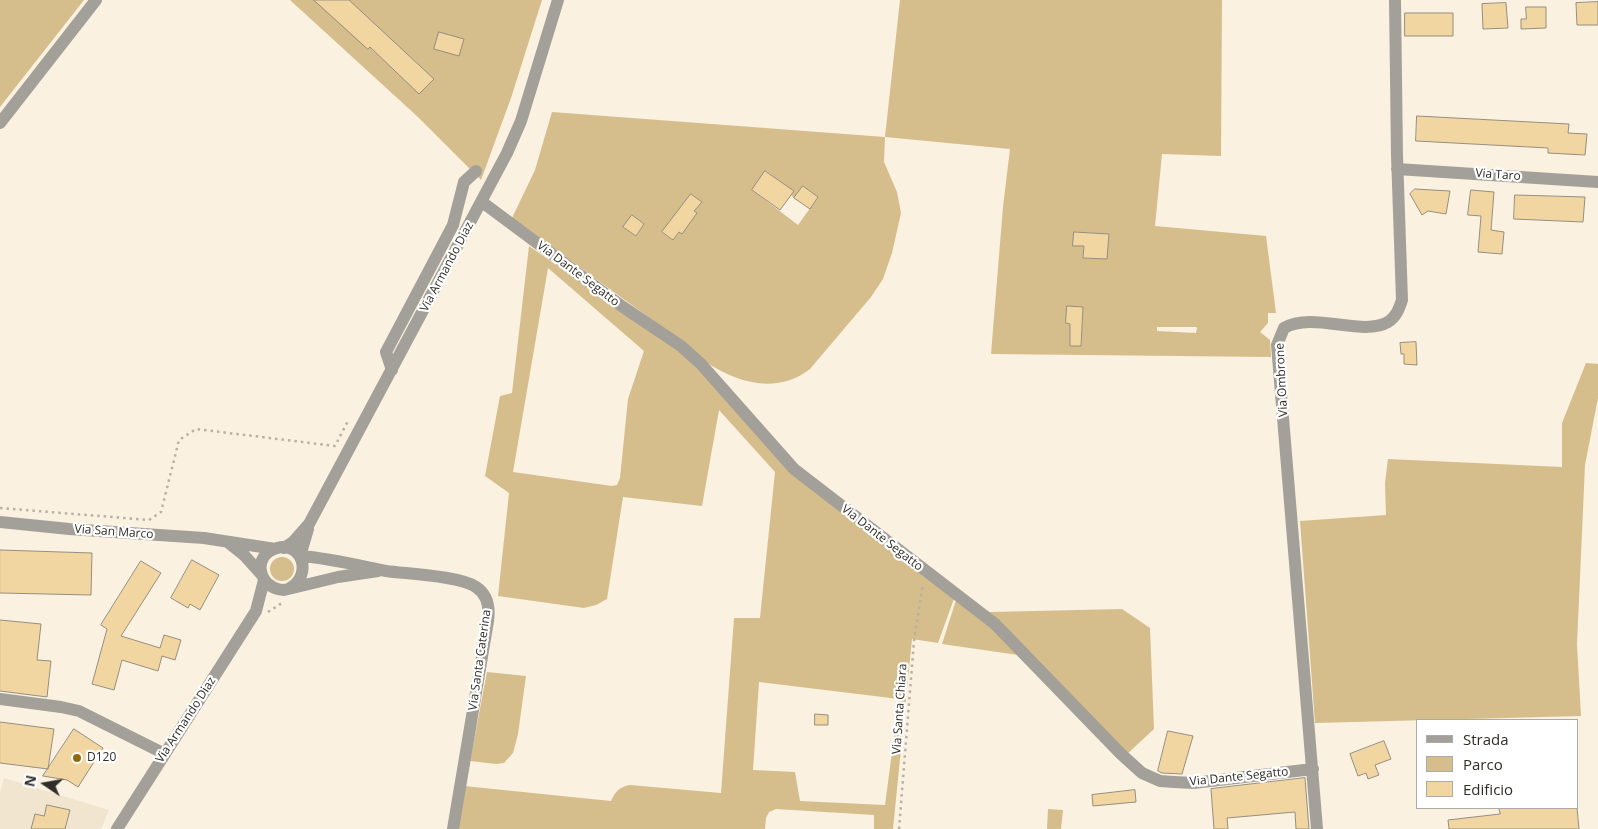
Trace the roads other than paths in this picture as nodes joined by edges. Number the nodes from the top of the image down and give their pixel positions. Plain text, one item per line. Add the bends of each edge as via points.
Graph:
1 (96, 0) edge
2 (558, 0) edge
3 (1395, 0) edge
4 (0, 123) edge
5 (1397, 169) junction
6 (476, 171) dead end
7 (1598, 182) edge
8 (482, 202) junction
9 (392, 370) junction
10 (0, 522) edge
11 (309, 524) junction
12 (227, 542) junction
13 (280, 548) junction
14 (300, 556) junction
15 (385, 570) junction
16 (263, 577) junction
17 (287, 593) junction
18 (260, 613) junction
19 (0, 699) edge
20 (164, 754) junction
21 (1313, 772) junction
22 (117, 829) edge
23 (453, 829) edge
24 (1317, 829) edge

1 - 4 street
2 - 8 street, Via Armando Diaz via 519,126
3 - 5 street, Via Ombrone
5 - 7 street, Via Taro
5 - 21 street, Via Ombrone via 1402,300 1398,313 1387,322 1372,326 1291,324 1284,328 1277,345
6 - 9 street via 464,182 453,225 386,352
8 - 9 street, Via Armando Diaz
8 - 21 street, Via Dante Segatto via 681,346 701,364 794,469 995,624 1142,773 1160,781 1192,783
9 - 11 street, Via Armando Diaz
10 - 12 street, Via San Marco
11 - 13 street, Via Armando Diaz via 294,542
11 - 14 street, Via Armando Diaz
12 - 13 street, Via San Marco
12 - 16 street, Via San Marco via 244,555
13 - 14 street via 290,549
13 - 16 street, Via Armando Diaz via 269,552 262,562
14 - 15 street, Via Santa Caterina
14 - 17 street, Via Armando Diaz via 302,576
15 - 17 street, Via Santa Caterina via 343,576
15 - 23 street, Via Santa Caterina via 467,582 480,590 489,606
16 - 17 street via 273,588
16 - 18 street, Via Armando Diaz
17 - 18 street, Via Armando Diaz
18 - 20 street, Via Armando Diaz
19 - 20 street via 80,711
20 - 22 street, Via Armando Diaz
21 - 24 street

